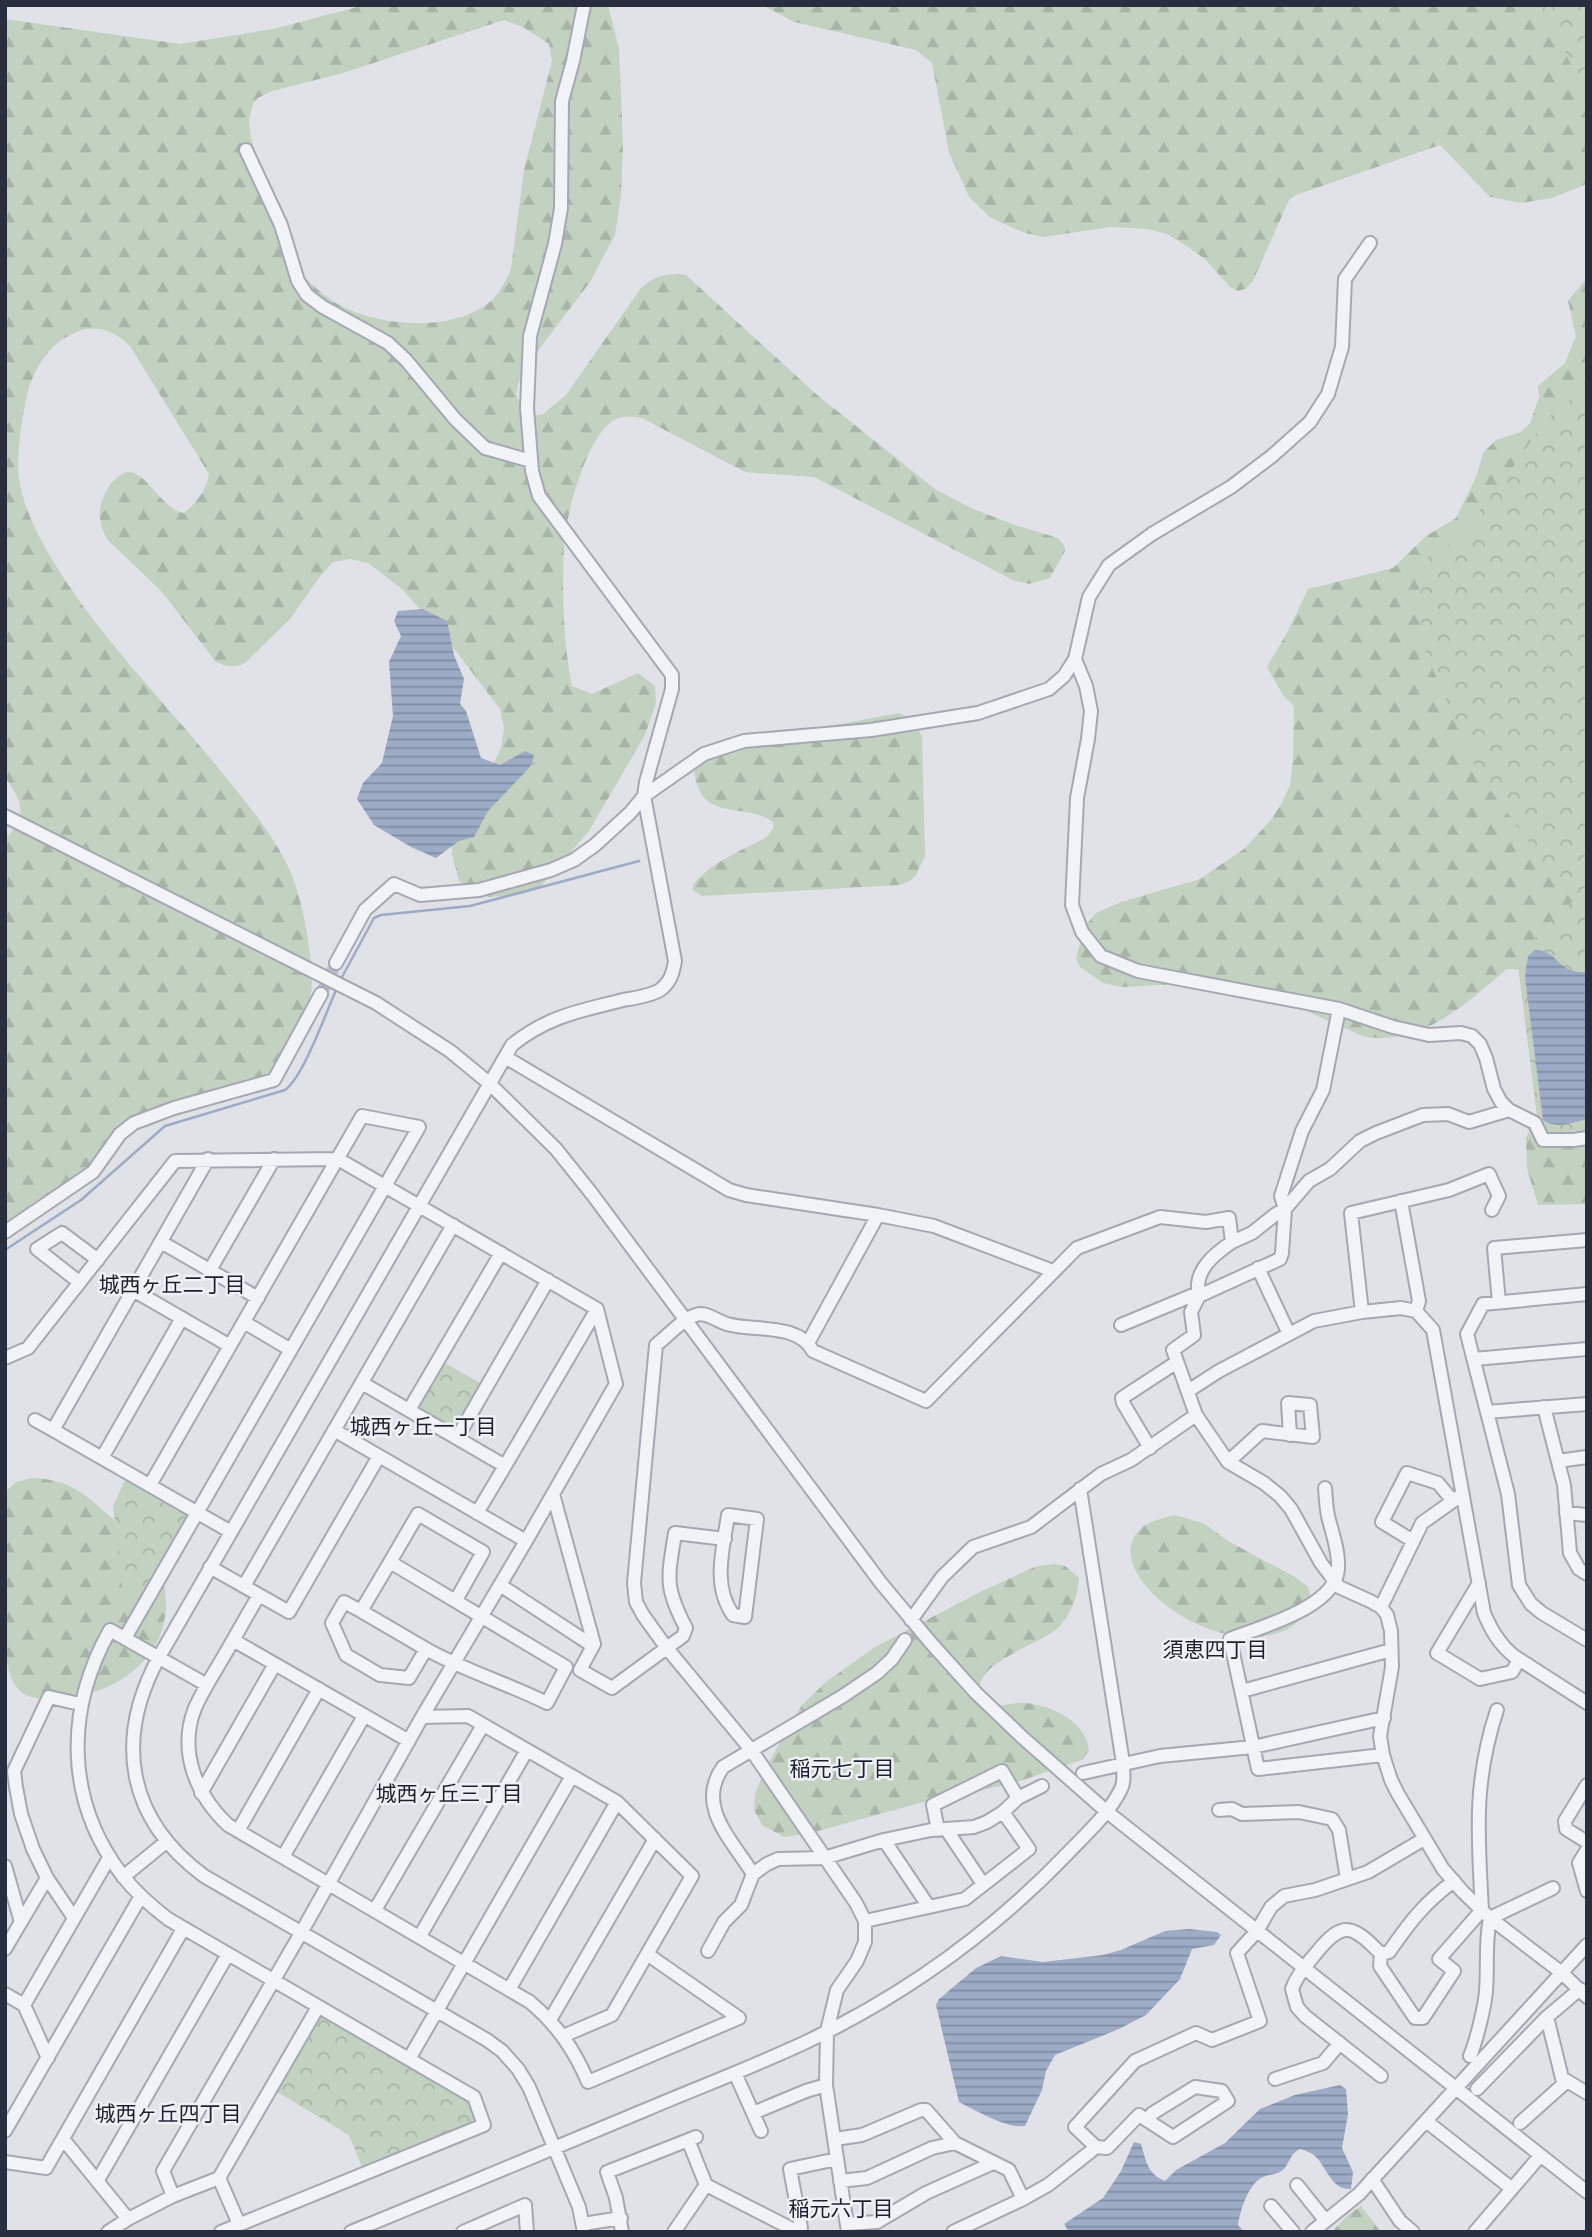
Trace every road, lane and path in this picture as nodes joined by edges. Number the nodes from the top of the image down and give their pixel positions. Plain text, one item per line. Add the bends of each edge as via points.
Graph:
1 (584, 5) edge
2 (246, 150) dead end
3 (1370, 243) dead end
4 (531, 461) junction
5 (1075, 659) junction
6 (645, 796) junction
7 (5, 816) edge
8 (336, 963) tunnel mouth
9 (321, 994) tunnel mouth
10 (1339, 1009) junction
11 (505, 1058) junction
12 (489, 1083) junction
13 (1509, 1110) junction
14 (1587, 1138) edge
15 (208, 1159) junction
16 (274, 1159) junction
17 (338, 1159) junction
18 (386, 1186) junction
19 (1401, 1201) junction
20 (419, 1205) junction
21 (1285, 1209) junction
22 (1492, 1210) dead end
23 (878, 1215) junction
24 (453, 1225) junction
25 (5, 1232) edge
26 (1587, 1240) edge
27 (161, 1242) junction
28 (1232, 1242) junction
29 (501, 1253) junction
30 (98, 1261) junction
31 (1258, 1268) junction
32 (210, 1270) junction
33 (1053, 1271) junction
34 (548, 1280) junction
35 (79, 1282) junction
36 (133, 1290) junction
37 (1199, 1294) junction
38 (1587, 1294) edge
39 (258, 1298) junction
40 (1499, 1302) junction
41 (597, 1309) junction
42 (1416, 1311) junction
43 (1362, 1312) junction
44 (182, 1318) junction
45 (686, 1320) junction
46 (244, 1322) junction
47 (1121, 1325) dead end
48 (1289, 1334) junction
49 (808, 1343) junction
50 (230, 1346) junction
51 (1587, 1349) edge
52 (291, 1350) junction
53 (5, 1358) edge
54 (1474, 1359) junction
55 (1177, 1362) junction
56 (362, 1383) junction
57 (1188, 1391) junction
58 (1587, 1404) edge
59 (1544, 1407) junction
60 (409, 1410) junction
61 (1487, 1412) junction
62 (1196, 1415) junction
63 (35, 1420) dead end
64 (53, 1430) junction
65 (334, 1430) junction
66 (1290, 1435) dead end
67 (457, 1438) junction
68 (1150, 1448) junction
69 (379, 1456) junction
70 (1587, 1457) edge
71 (102, 1458) junction
72 (1558, 1461) junction
73 (1228, 1462) junction
74 (505, 1466) junction
75 (150, 1485) junction
76 (1325, 1488) dead end
77 (1080, 1489) junction
78 (554, 1494) junction
79 (1458, 1498) junction
80 (197, 1512) junction
81 (477, 1513) junction
82 (1566, 1513) junction
83 (1587, 1516) edge
84 (231, 1532) junction
85 (725, 1539) junction
86 (526, 1541) junction
87 (1413, 1541) junction
88 (390, 1562) junction
89 (210, 1567) junction
90 (1587, 1574) edge
91 (1334, 1580) junction
92 (1479, 1583) junction
93 (500, 1585) junction
94 (244, 1586) junction
95 (259, 1595) junction
96 (456, 1600) junction
97 (1381, 1607) junction
98 (361, 1611) junction
99 (482, 1616) junction
100 (911, 1620) junction
101 (125, 1638) junction
102 (233, 1640) junction
103 (905, 1640) dead end
104 (1587, 1640) edge
105 (593, 1646) junction
106 (666, 1647) junction
107 (426, 1649) junction
108 (1391, 1650) junction
109 (159, 1657) junction
110 (1519, 1660) junction
111 (275, 1664) junction
112 (453, 1665) junction
113 (207, 1685) junction
114 (320, 1689) junction
115 (1242, 1691) junction
116 (1587, 1703) edge
117 (80, 1704) junction
118 (1497, 1710) dead end
119 (364, 1716) junction
120 (422, 1717) junction
121 (1384, 1718) junction
122 (482, 1724) junction
123 (409, 1741) junction
124 (1253, 1747) junction
125 (527, 1750) junction
126 (752, 1751) junction
127 (1383, 1755) junction
128 (1123, 1763) junction
129 (1083, 1773) dead end
130 (572, 1776) junction
131 (1587, 1785) edge
132 (1042, 1786) dead end
133 (201, 1793) junction
134 (1018, 1798) junction
135 (617, 1801) junction
136 (1219, 1810) dead end
137 (1106, 1811) junction
138 (1003, 1812) junction
139 (942, 1829) junction
140 (238, 1831) junction
141 (655, 1839) junction
142 (1424, 1839) junction
143 (884, 1840) junction
144 (166, 1842) junction
145 (1587, 1842) edge
146 (1587, 1850) edge
147 (283, 1857) junction
148 (824, 1857) junction
149 (109, 1858) junction
150 (5, 1866) edge
151 (752, 1874) junction
152 (123, 1877) junction
153 (47, 1878) junction
154 (1347, 1879) junction
155 (1454, 1881) junction
156 (329, 1884) junction
157 (983, 1884) junction
158 (1553, 1888) dead end
159 (1587, 1891) edge
160 (141, 1896) junction
161 (929, 1907) junction
162 (375, 1910) junction
163 (1486, 1914) junction
164 (74, 1918) junction
165 (865, 1921) junction
166 (21, 1922) junction
167 (183, 1929) junction
168 (1257, 1931) junction
169 (301, 1933) junction
170 (420, 1936) junction
171 (1587, 1945) edge
172 (5, 1949) edge
173 (708, 1951) dead end
174 (228, 1954) junction
175 (647, 1954) junction
176 (1381, 1954) junction
177 (464, 1962) junction
178 (1304, 1968) junction
179 (1562, 1972) junction
180 (273, 1980) junction
181 (510, 1988) junction
182 (1583, 1993) edge
183 (5, 1994) edge
184 (24, 2005) junction
185 (318, 2007) junction
186 (436, 2010) junction
187 (1547, 2017) junction
188 (550, 2020) junction
189 (827, 2031) junction
190 (563, 2036) junction
191 (1340, 2043) junction
192 (1470, 2056) dead end
193 (48, 2058) junction
194 (408, 2059) junction
195 (735, 2073) junction
196 (1381, 2076) dead end
197 (1275, 2079) dead end
198 (1566, 2081) junction
199 (826, 2085) junction
200 (1456, 2088) junction
201 (1477, 2089) dead end
202 (1587, 2094) edge
203 (753, 2113) junction
204 (1147, 2120) junction
205 (1426, 2121) junction
206 (1520, 2123) dead end
207 (5, 2131) edge
208 (761, 2131) dead end
209 (63, 2139) junction
210 (835, 2139) junction
211 (955, 2143) junction
212 (1096, 2147) junction
213 (555, 2148) junction
214 (1541, 2155) junction
215 (837, 2159) junction
216 (5, 2162) edge
217 (993, 2163) junction
218 (219, 2178) junction
219 (1372, 2179) junction
220 (98, 2180) junction
221 (840, 2181) junction
222 (706, 2185) junction
223 (1297, 2185) dead end
224 (1511, 2188) junction
225 (1587, 2192) edge
226 (173, 2196) junction
227 (1023, 2199) junction
228 (1271, 2206) dead end
229 (621, 2218) junction
230 (128, 2219) junction
231 (1325, 2220) junction
232 (239, 2224) junction
233 (583, 2228) edge
234 (847, 2228) edge
235 (477, 2229) edge
236 (796, 2231) edge
237 (108, 2232) edge
238 (221, 2232) edge
239 (351, 2232) edge
240 (463, 2232) edge
241 (527, 2232) edge
242 (622, 2232) edge
243 (674, 2232) edge
244 (953, 2232) edge
245 (1293, 2232) edge
246 (1311, 2232) edge
247 (1413, 2232) edge
248 (1475, 2232) edge

1 - 4 street via 562,101 561,208 530,335 527,408
2 - 4 street via 307,295 388,343 485,448
3 - 5 street via 1345,279 1342,347 1328,394 1310,422 1231,487 1109,565 1089,597
4 - 6 street via 539,496 672,675
5 - 6 street via 1049,689 1008,705 871,730 744,741 704,754
5 - 10 street via 1091,711 1077,798 1072,905 1093,948 1109,961 1138,971
6 - 8 street via 595,845 551,870 479,890 420,895 394,884 365,910
6 - 11 street via 675,961 668,982 654,993 543,1023 513,1045
7 - 12 street via 376,1003 450,1051
9 - 25 street via 274,1080 134,1123 120,1134 93,1172
10 - 13 street via 1429,1035 1472,1036 1480,1044 1494,1089
10 - 21 street via 1323,1090 1302,1131 1284,1184
11 - 12 street
11 - 23 street via 729,1190
12 - 20 street
12 - 45 street via 556,1149
13 - 14 street via 1535,1123 1543,1140
13 - 21 street via 1469,1122 1448,1114 1423,1115 1376,1133 1309,1181
15 - 16 street
15 - 27 street
15 - 30 street via 175,1161
16 - 17 street
16 - 32 street
17 - 18 street
17 - 18 street via 362,1116 419,1127
17 - 39 street
18 - 20 street
18 - 52 street
19 - 22 street via 1449,1191 1489,1174 1499,1196
19 - 42 street via 1419,1301
19 - 43 street via 1352,1213
20 - 24 street
20 - 84 street
21 - 28 street
21 - 31 street via 1280,1259
23 - 33 street via 934,1226
23 - 49 street
24 - 29 street
24 - 56 street
26 - 40 street via 1494,1248
27 - 32 street
27 - 36 street
28 - 33 street via 1230,1218 1206,1222 1160,1217 1077,1248
28 - 37 street via 1207,1262 1196,1281
29 - 34 street
29 - 60 street
30 - 35 street
30 - 35 street via 62,1233 37,1249
31 - 37 street
31 - 48 street
32 - 39 street
33 - 49 street via 926,1401 813,1351
34 - 41 street
34 - 67 street
35 - 53 street via 27,1348
36 - 44 street
36 - 64 street
37 - 47 street
37 - 55 street via 1191,1312 1194,1335 1173,1350
38 - 40 street
39 - 46 street
40 - 54 street via 1483,1304 1467,1334
41 - 74 street
41 - 78 street via 616,1384
42 - 43 street
42 - 79 street via 1433,1330
43 - 48 street via 1314,1321
44 - 50 street
44 - 71 street
45 - 49 street via 704,1313 730,1325 791,1333
45 - 100 street
45 - 106 street via 656,1345 634,1583 636,1602
46 - 50 street
46 - 52 street
48 - 57 street
50 - 75 street
51 - 54 street
52 - 80 street
54 - 61 street
55 - 57 street
55 - 68 street via 1122,1398
56 - 60 street
56 - 65 street
57 - 62 street
58 - 59 street
59 - 61 street
59 - 72 street
60 - 67 street
61 - 104 street via 1508,1494 1519,1585 1542,1613
62 - 68 street
62 - 73 street
63 - 64 street
64 - 71 street
65 - 69 street
65 - 94 street
66 - 73 street via 1262,1431
67 - 74 street
68 - 77 street
69 - 81 street
69 - 95 street via 289,1612
70 - 72 street
71 - 75 street
72 - 82 street
73 - 91 street via 1280,1496
74 - 81 street
75 - 80 street
76 - 91 street via 1338,1569
77 - 100 street via 1031,1527 972,1547 942,1577
77 - 128 street
78 - 86 street
78 - 105 street
79 - 87 street via 1422,1522
79 - 87 street via 1438,1483 1406,1473 1382,1522
79 - 92 street
80 - 84 street
80 - 101 street
81 - 86 street
82 - 83 street
82 - 90 street via 1570,1553 1578,1569
84 - 89 street
85 - 85 street via 720,1588 733,1615 744,1617 757,1519 728,1515
85 - 106 street via 675,1533 670,1596 686,1628 683,1636
86 - 93 street
87 - 97 street
88 - 96 street
88 - 96 street via 418,1514 439,1526 483,1552
88 - 98 street
89 - 94 street
89 - 109 street
91 - 97 street via 1350,1594
91 - 115 street via 1314,1605 1230,1639
92 - 110 street via 1491,1629
92 - 110 street via 1437,1653 1480,1679 1512,1672
93 - 99 street
93 - 105 street
94 - 95 street
95 - 102 street
96 - 99 street
97 - 108 street via 1390,1623
98 - 107 street
98 - 107 street via 344,1602 332,1623 346,1655 380,1675 408,1678
99 - 112 street
99 - 112 street via 566,1667 547,1703
100 - 137 street via 976,1693
101 - 109 street
101 - 117 street via 110,1630 86,1679
102 - 111 street
102 - 113 street
103 - 126 street via 877,1673
105 - 106 street via 580,1670 612,1688
106 - 126 street
107 - 112 street
108 - 115 street
108 - 121 street
109 - 113 street
109 - 144 street via 136,1711 132,1749 139,1788
110 - 116 street
111 - 114 street
111 - 133 street
112 - 120 street
113 - 133 street via 193,1716 188,1750
114 - 119 street
114 - 140 street
115 - 124 street
117 - 149 street via 79,1777 87,1809
117 - 153 street via 49,1697 14,1771 21,1814
118 - 163 street via 1477,1803
119 - 123 street
119 - 147 street
120 - 122 street via 468,1716
120 - 123 street
121 - 124 street
121 - 127 street via 1380,1736
122 - 125 street
122 - 162 street
123 - 156 street
124 - 127 street via 1258,1769
124 - 128 street
125 - 130 street
125 - 170 street
126 - 148 street
126 - 151 street via 723,1767 712,1791 719,1821
127 - 142 street via 1391,1780
128 - 129 street
128 - 137 street via 1122,1788
130 - 135 street
130 - 177 street
131 - 145 street via 1565,1821 1566,1829
132 - 134 street
133 - 140 street via 217,1815
134 - 138 street
134 - 139 street via 1002,1771 933,1805
135 - 141 street
135 - 181 street
136 - 154 street via 1299,1812 1332,1819 1339,1830
137 - 168 street
137 - 189 street via 1046,1876 965,1945 900,1991
138 - 139 street via 974,1826
138 - 157 street via 1029,1849
139 - 143 street
139 - 157 street
140 - 147 street
141 - 175 street via 692,1876
141 - 188 street
142 - 154 street
142 - 155 street
143 - 148 street
143 - 161 street
144 - 152 street
144 - 169 street via 204,1876
146 - 159 street via 1579,1863
147 - 156 street
148 - 151 street via 778,1859
148 - 165 street
149 - 152 street
149 - 164 street
150 - 166 street
151 - 173 street via 741,1905 724,1922
152 - 160 street
153 - 164 street
153 - 166 street
154 - 168 street via 1284,1896 1271,1907
155 - 163 street
155 - 176 street via 1429,1900 1389,1952
156 - 162 street
156 - 169 street
157 - 161 street via 965,1899
158 - 163 street
160 - 167 street
160 - 193 street
161 - 165 street
162 - 170 street
163 - 176 street via 1439,1959 1454,1971 1423,2018 1415,2018 1380,1966
163 - 179 street
163 - 192 street via 1486,1993
164 - 184 street
165 - 189 street via 862,1951 837,1990
166 - 172 street
167 - 174 street
167 - 209 street
168 - 178 street
168 - 212 street via 1237,1958 1261,2021 1212,2040 1196,2033 1135,2061 1075,2127
169 - 180 street
169 - 186 street
170 - 177 street
171 - 179 street
174 - 180 street
174 - 220 street
175 - 190 street via 612,2015
175 - 190 street via 739,2018 588,2082
176 - 178 street via 1346,1929 1330,1936
177 - 181 street
177 - 186 street
178 - 191 street via 1292,1989 1297,2007
178 - 200 street
179 - 182 street
179 - 200 street
180 - 185 street
180 - 226 street via 163,2171
181 - 188 street
182 - 187 street
183 - 184 street
184 - 193 street
185 - 194 street
185 - 218 street
186 - 194 street
186 - 213 street via 487,2040 518,2069
187 - 198 street
187 - 201 street
188 - 190 street
189 - 195 street
189 - 199 street
191 - 196 street
191 - 197 street via 1323,2063
193 - 207 street
194 - 232 street via 474,2097 484,2125
195 - 203 street
195 - 213 street
198 - 202 street
198 - 206 street
199 - 203 street
199 - 210 street
200 - 205 street
200 - 214 street
203 - 208 street
204 - 204 street via 1173,2137 1228,2101 1222,2091 1195,2087
204 - 212 street via 1139,2115 1107,2148
205 - 219 street
205 - 224 street
209 - 216 street via 46,2168
209 - 220 street
210 - 211 street via 862,2135 920,2109
210 - 215 street
211 - 217 street
211 - 221 street via 932,2148 867,2178
212 - 227 street
213 - 233 street
213 - 239 street
214 - 224 street
214 - 225 street
215 - 221 street
215 - 236 street via 790,2169 801,2228
217 - 227 street via 1009,2170
217 - 234 street via 926,2193 877,2222
218 - 226 street
218 - 232 street
219 - 231 street
219 - 247 street via 1400,2221
220 - 230 street
221 - 234 street
222 - 229 street via 692,2138 607,2172
222 - 236 street
222 - 243 street
223 - 231 street
224 - 248 street
226 - 230 street
227 - 244 street
228 - 245 street
229 - 233 street
229 - 242 street
230 - 237 street
231 - 246 street
232 - 238 street
235 - 240 street
235 - 241 street via 525,2205

